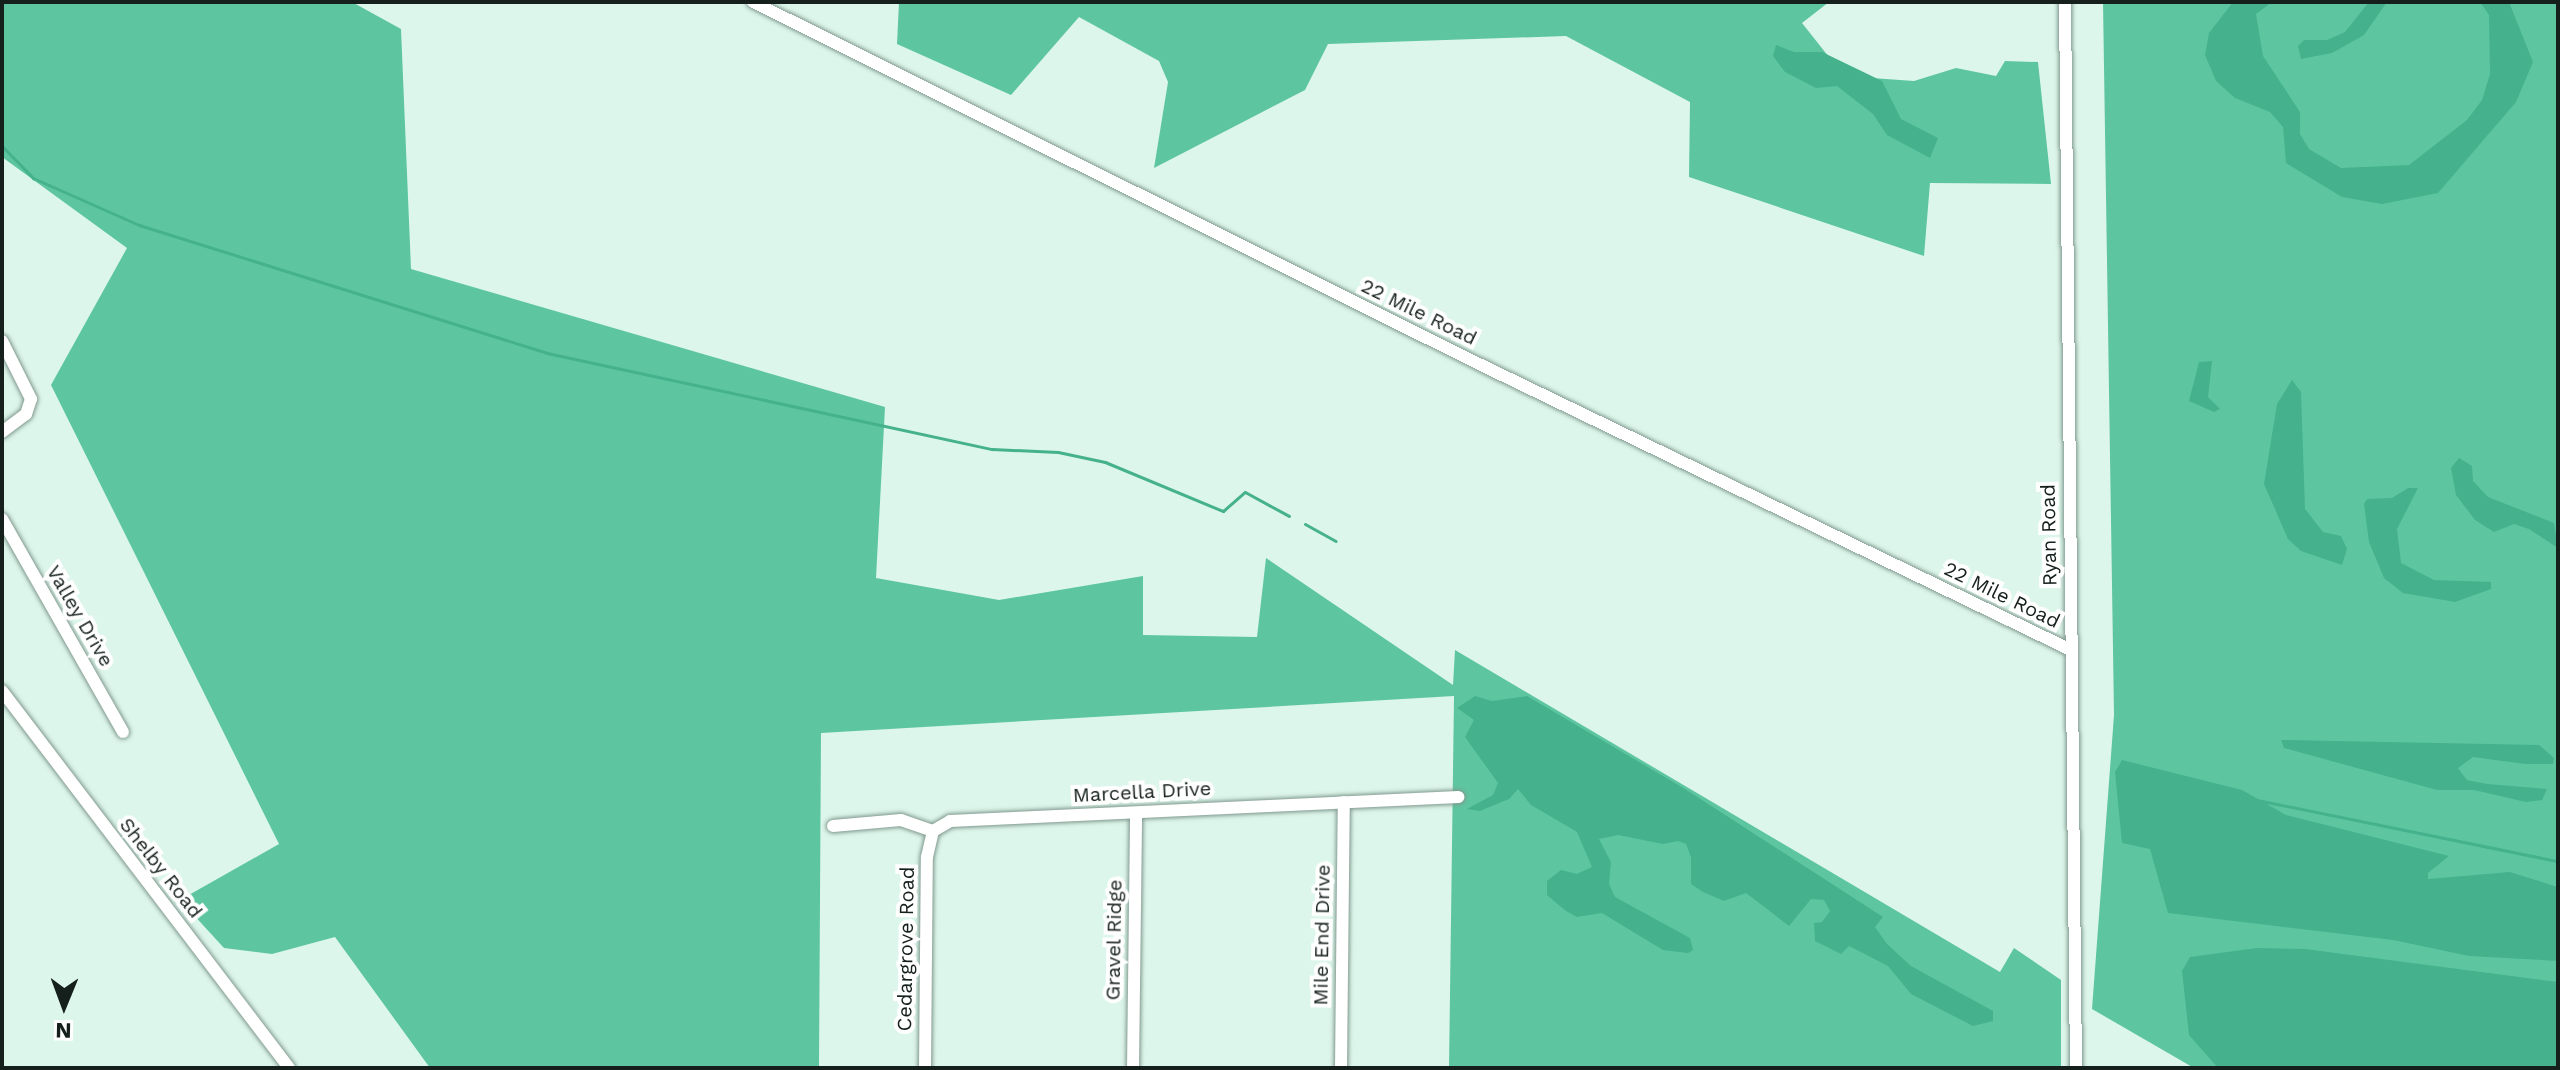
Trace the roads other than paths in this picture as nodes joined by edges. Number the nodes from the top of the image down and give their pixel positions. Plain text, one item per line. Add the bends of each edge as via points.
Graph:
1 (753, 2) edge
2 (2065, 2) edge
3 (2, 341) edge
4 (2, 432) edge
5 (2, 519) edge
6 (2071, 650) junction
7 (2, 691) edge
8 (7, 707) edge
9 (123, 732) dead end
10 (1458, 797) dead end
11 (1344, 802) junction
12 (1136, 813) junction
13 (833, 826) dead end
14 (933, 831) junction
15 (289, 1068) edge
16 (925, 1068) edge
17 (1133, 1068) edge
18 (1341, 1068) edge
19 (2076, 1068) edge

1 - 6 street, 22 Mile Road via 1477,363
2 - 6 street, Ryan Road
3 - 4 street via 31,399 26,414
5 - 9 street, Valley Drive
6 - 19 street, Ryan Road
7 - 8 street, Shelby Road
8 - 15 street, Shelby Road
10 - 11 street, Marcella Drive
11 - 12 street, Marcella Drive
11 - 18 street, Mile End Drive
12 - 14 street, Marcella Drive via 950,821
12 - 17 street, Gravel Ridge
13 - 14 street via 901,820
14 - 16 street, Cedargrove Road via 927,857

